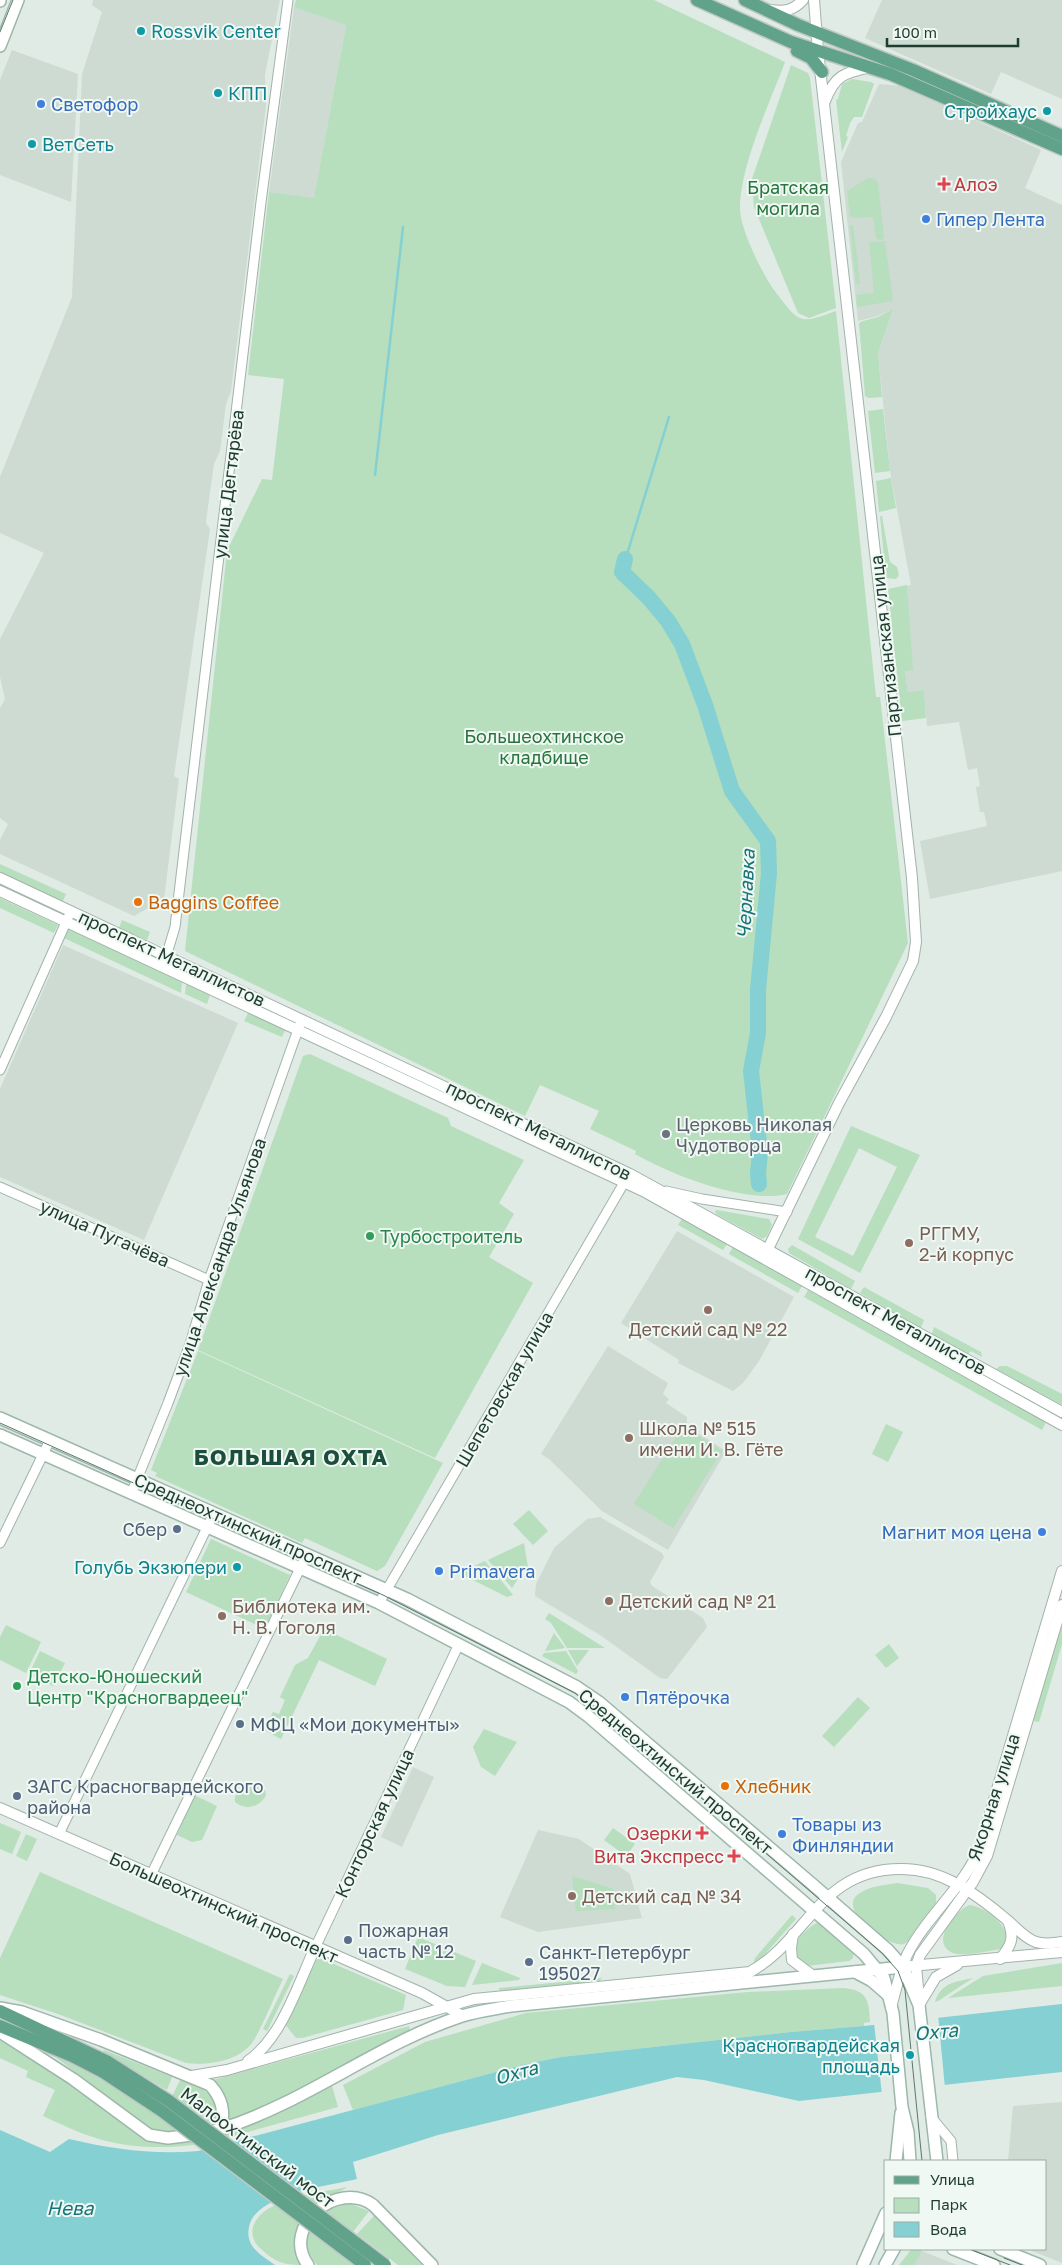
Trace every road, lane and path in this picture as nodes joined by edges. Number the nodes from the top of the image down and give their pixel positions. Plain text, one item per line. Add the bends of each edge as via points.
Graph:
1 (18, 0) edge
2 (288, 0) edge
3 (697, 0) edge
4 (745, 0) edge
5 (803, 0) edge
6 (814, 0) edge
7 (763, 9) junction
8 (761, 29) junction
9 (816, 32) junction
10 (0, 46) edge
11 (818, 51) junction
12 (871, 67) junction
13 (822, 72) junction
14 (825, 102) junction
15 (1062, 136) edge
16 (1062, 149) edge
17 (0, 878) edge
18 (0, 891) edge
19 (71, 911) junction
20 (66, 922) junction
21 (165, 955) junction
22 (160, 965) junction
23 (300, 1023) junction
24 (0, 1070) edge
25 (627, 1178) junction
26 (0, 1187) edge
27 (663, 1191) junction
28 (786, 1212) junction
29 (766, 1253) junction
30 (209, 1280) junction
31 (1062, 1412) edge
32 (0, 1418) edge
33 (1062, 1425) edge
34 (0, 1435) edge
35 (50, 1440) junction
36 (44, 1455) junction
37 (138, 1479) junction
38 (131, 1494) junction
39 (214, 1512) junction
40 (207, 1527) junction
41 (0, 1543) edge
42 (307, 1554) junction
43 (300, 1568) junction
44 (1062, 1571) edge
45 (386, 1590) junction
46 (379, 1604) junction
47 (1062, 1605) edge
48 (459, 1644) junction
49 (0, 1808) edge
50 (59, 1834) junction
51 (151, 1875) junction
52 (964, 1886) junction
53 (826, 1896) junction
54 (814, 1910) junction
55 (1008, 1920) junction
56 (794, 1933) junction
57 (1062, 1942) edge
58 (316, 1948) junction
59 (1062, 1952) edge
60 (1000, 1959) junction
61 (965, 1962) junction
62 (916, 1966) junction
63 (903, 1967) junction
64 (878, 1970) junction
65 (853, 1971) junction
66 (812, 1975) junction
67 (888, 1995) junction
68 (447, 2006) junction
69 (919, 2008) junction
70 (0, 2009) edge
71 (892, 2010) junction
72 (463, 2016) junction
73 (0, 2026) edge
74 (0, 2032) edge
75 (240, 2066) junction
76 (105, 2067) junction
77 (192, 2076) junction
78 (902, 2107) junction
79 (929, 2110) junction
80 (221, 2129) junction
81 (896, 2160) edge
82 (910, 2160) edge
83 (936, 2160) edge
84 (953, 2160) edge
85 (884, 2224) edge
86 (893, 2250) edge
87 (956, 2250) edge
88 (1002, 2250) edge
89 (308, 2265) edge
90 (365, 2265) edge
91 (385, 2265) edge
92 (432, 2265) edge
93 (863, 2265) edge
94 (885, 2265) edge
95 (994, 2265) edge
96 (1040, 2265) edge

1 - 10 main road
2 - 21 street, улица Дегтярёва via 175,927
3 - 8 main road
4 - 7 main road
5 - 7 street via 786,11
6 - 9 street, Партизанская улица
7 - 9 main road
8 - 11 main road
8 - 13 main road via 769,38 806,54
9 - 11 street, Партизанская улица
9 - 15 main road via 913,70
11 - 12 main road
11 - 13 street, Партизанская улица
12 - 14 street via 838,78
12 - 16 main road
13 - 14 street, Партизанская улица
14 - 28 street, Партизанская улица via 912,878 916,942 908,973
17 - 19 street, проспект Металлистов
18 - 20 street, проспект Металлистов
19 - 20 street
19 - 21 street, проспект Металлистов
20 - 22 street, проспект Металлистов
20 - 24 street
21 - 22 street, улица Дегтярёва
21 - 23 street, проспект Металлистов
22 - 23 street, проспект Металлистов
23 - 25 street, проспект Металлистов
23 - 30 street, улица Александра Ульянова
25 - 27 street, проспект Металлистов
25 - 29 street, проспект Металлистов
25 - 45 street, Шепетовская улица
26 - 30 street, улица Пугачёва
27 - 28 street
27 - 29 street, проспект Металлистов
28 - 29 street, Партизанская улица
29 - 31 street, проспект Металлистов
29 - 33 street, проспект Металлистов
30 - 37 street, улица Александра Ульянова via 190,1344
32 - 35 main road, Среднеохтинский проспект
34 - 36 main road, Среднеохтинский проспект
35 - 36 street
35 - 37 main road, Среднеохтинский проспект
36 - 38 main road, Среднеохтинский проспект
36 - 41 street
37 - 38 street, улица Александра Ульянова
37 - 39 main road, Среднеохтинский проспект
38 - 40 main road, Среднеохтинский проспект
39 - 40 street
39 - 42 main road, Среднеохтинский проспект
40 - 43 main road, Среднеохтинский проспект
40 - 50 street
42 - 43 street
42 - 45 main road, Среднеохтинский проспект
43 - 46 main road, Среднеохтинский проспект
43 - 51 street
44 - 52 street, Якорная улица via 979,1850
45 - 46 street, Шепетовская улица
45 - 53 main road, Среднеохтинский проспект via 577,1687 618,1718
46 - 48 main road, Среднеохтинский проспект
47 - 52 street, Якорная улица via 987,1856
48 - 54 main road, Среднеохтинский проспект via 582,1711
48 - 58 street, Конторская улица
49 - 50 street, Большеохтинский проспект
50 - 51 street, Большеохтинский проспект
51 - 58 street, Большеохтинский проспект
52 - 53 street via 920,1871 886,1870 852,1881
52 - 55 street
52 - 62 street, Якорная улица via 924,1947
52 - 63 street, Якорная улица via 914,1944
53 - 54 street
53 - 63 main road, Среднеохтинский проспект
54 - 56 street
54 - 64 main road, Среднеохтинский проспект
55 - 57 street via 1032,1940 1047,1944
55 - 60 street via 1013,1938
56 - 66 street via 792,1960
56 - 68 street via 767,1962 750,1972 474,1999
58 - 68 street, Большеохтинский проспект
58 - 75 street via 276,2031 265,2047
59 - 60 street
60 - 61 street
61 - 62 street
61 - 69 street via 936,1977
62 - 63 street
62 - 69 street, Якорная улица
63 - 64 main road
63 - 69 main road, Среднеохтинский проспект
63 - 71 street, Якорная улица
64 - 65 main road
64 - 67 main road, Среднеохтинский проспект via 884,1978
65 - 66 main road
65 - 67 main road
66 - 72 main road via 518,2005
67 - 71 main road, Среднеохтинский проспект
68 - 72 street, Большеохтинский проспект
68 - 75 street
69 - 79 main road, Среднеохтинский проспект
70 - 76 main road
70 - 77 main road via 22,2012
71 - 78 main road, Среднеохтинский проспект
72 - 80 main road via 403,2041 265,2114
73 - 76 main road
74 - 80 main road via 73,2079 149,2135 179,2138
75 - 77 street via 214,2074
76 - 90 main road, Малоохтинский мост, bridge
76 - 91 main road, Малоохтинский мост, bridge via 169,2101
77 - 80 main road via 210,2085 221,2100
78 - 81 main road
78 - 82 main road
79 - 83 main road
79 - 84 street via 951,2141
85 - 93 main road
86 - 94 main road
87 - 95 main road
88 - 96 main road
89 - 92 main road via 301,2239 308,2218 325,2204 357,2198 373,2206

